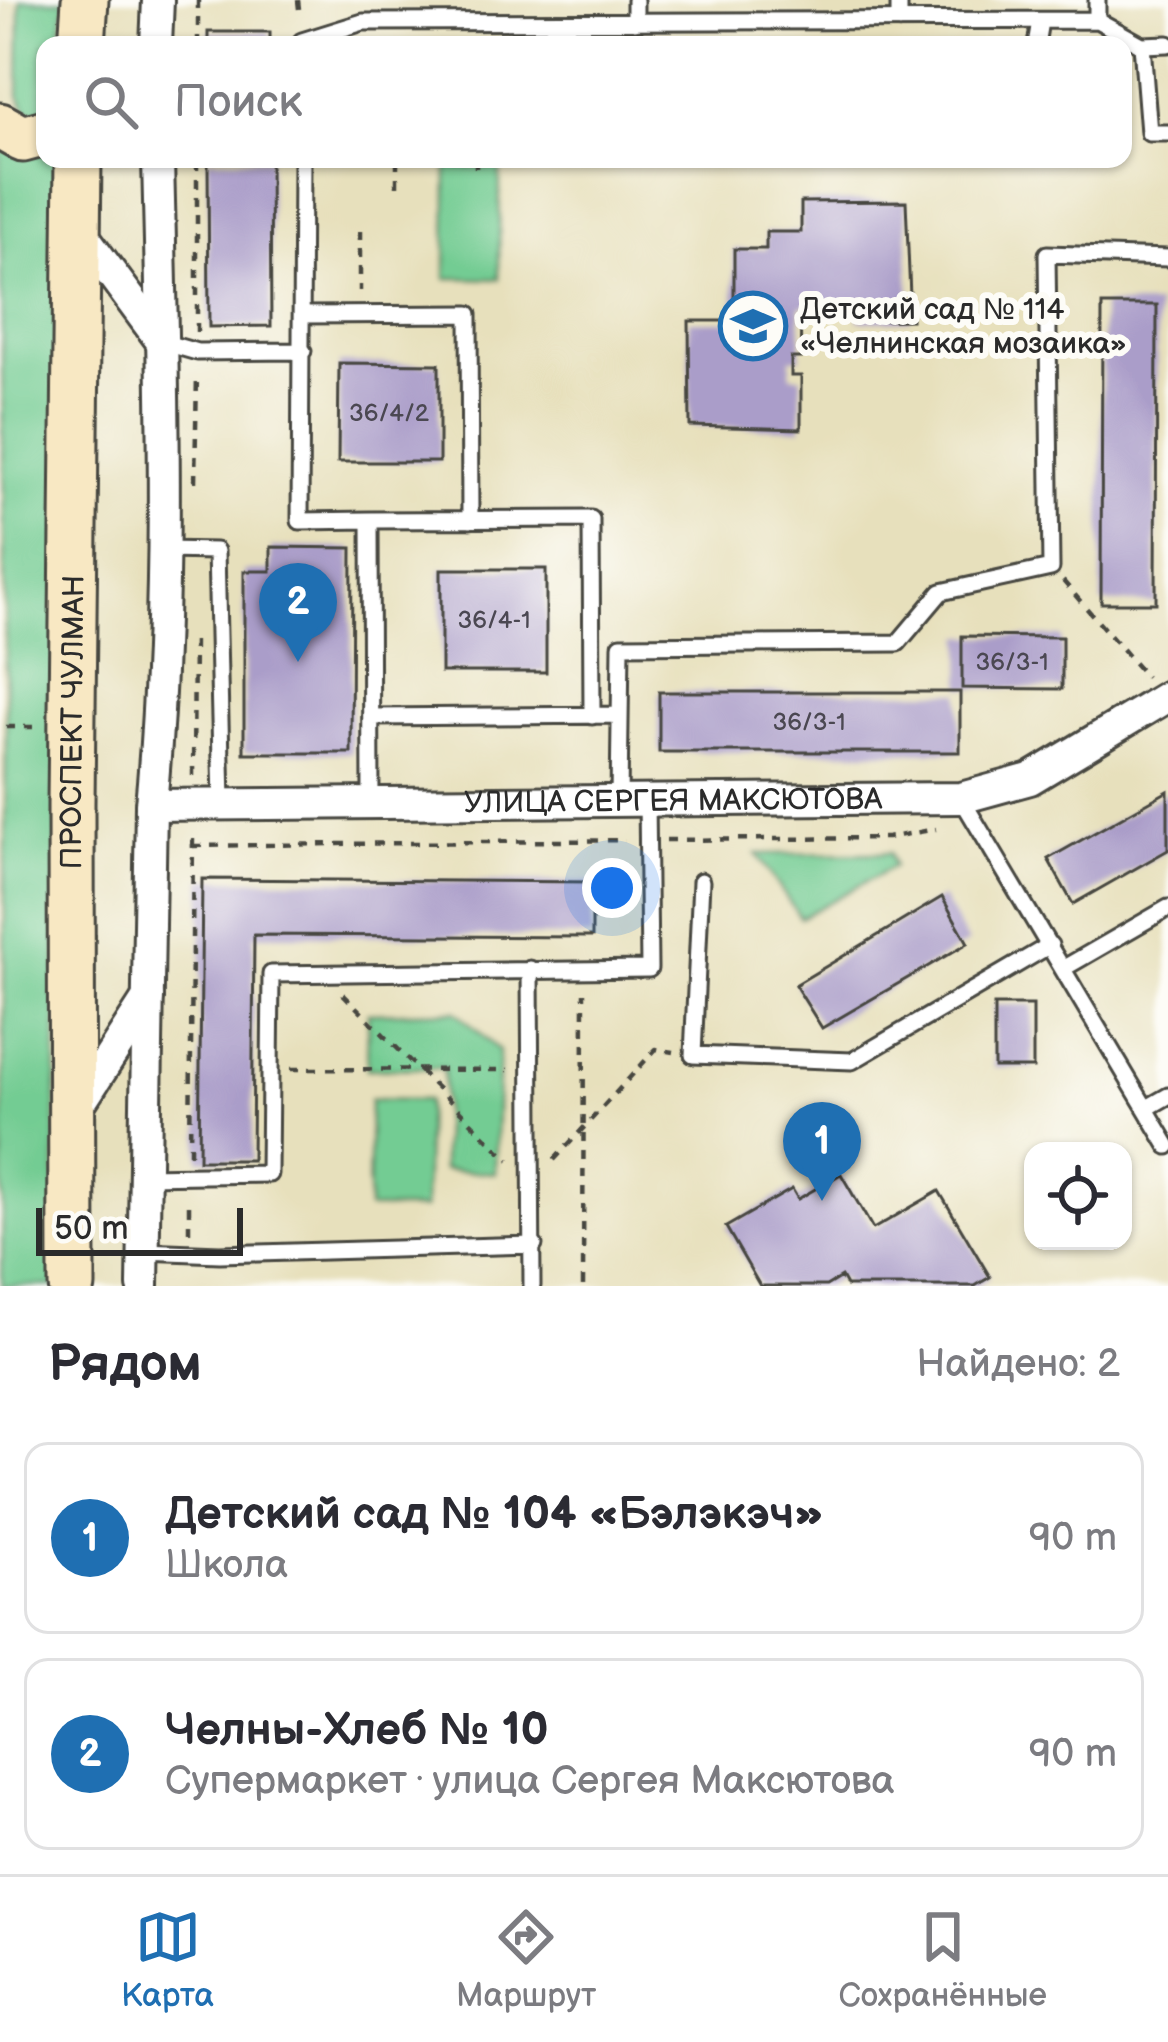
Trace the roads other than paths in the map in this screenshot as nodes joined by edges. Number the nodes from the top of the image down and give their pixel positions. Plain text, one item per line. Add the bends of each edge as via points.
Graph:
1 (85, 0) edge
2 (158, 0) edge
3 (364, 0) edge
4 (635, 0) edge
5 (899, 0) edge
6 (1097, 0) edge
7 (1040, 20) junction
8 (1097, 20) junction
9 (899, 21) junction
10 (363, 22) junction
11 (635, 22) junction
12 (83, 36) edge
13 (156, 36) edge
14 (318, 36) edge
15 (1037, 36) edge
16 (1126, 36) edge
17 (1132, 39) edge
18 (1168, 44) edge
19 (1142, 45) junction
20 (0, 126) edge
21 (1168, 133) edge
22 (36, 135) edge
23 (78, 168) edge
24 (158, 168) edge
25 (302, 168) edge
26 (77, 227) junction
27 (1168, 258) edge
28 (302, 315) junction
29 (162, 342) junction
30 (302, 352) junction
31 (370, 520) junction
32 (470, 520) junction
33 (163, 550) junction
34 (1166, 697) edge
35 (620, 715) junction
36 (592, 716) junction
37 (371, 717) junction
38 (961, 798) junction
39 (633, 799) junction
40 (371, 801) junction
41 (208, 803) junction
42 (151, 805) junction
43 (701, 881) dead end
44 (1168, 908) edge
45 (1050, 945) junction
46 (1064, 968) junction
47 (530, 969) junction
48 (149, 996) junction
49 (1168, 1096) edge
50 (1147, 1108) junction
51 (73, 1114) junction
52 (1168, 1146) edge
53 (143, 1176) junction
54 (534, 1244) junction
55 (143, 1251) junction
56 (72, 1286) edge
57 (142, 1286) edge
58 (532, 1286) edge

1 - 12 main road
2 - 13 street
3 - 10 lane
4 - 11 lane
5 - 9 lane
6 - 8 lane
7 - 8 lane
7 - 9 lane
7 - 15 lane
8 - 16 lane
9 - 11 lane
10 - 11 lane
10 - 14 lane
17 - 19 lane
18 - 19 lane
19 - 21 lane via 1149,133
20 - 22 main road via 23,139
23 - 26 main road, ПРОСПЕКТ ЧУЛМАН
24 - 29 street
25 - 28 lane
26 - 29 street
26 - 51 main road, ПРОСПЕКТ ЧУЛМАН
27 - 35 lane via 1047,254 1051,568 941,592 898,643 621,645
28 - 30 lane
28 - 32 lane via 469,314
29 - 30 lane via 197,352
29 - 33 street
30 - 31 lane via 300,521
31 - 32 lane
31 - 37 lane
32 - 36 lane via 591,519
33 - 41 lane via 215,551
33 - 42 street
34 - 38 street, УЛИЦА СЕРГЕЯ МАКСЮТОВА via 1030,779
35 - 36 lane
35 - 39 lane
36 - 37 lane
37 - 40 lane
38 - 39 street, УЛИЦА СЕРГЕЯ МАКСЮТОВА
38 - 45 lane
39 - 40 street, УЛИЦА СЕРГЕЯ МАКСЮТОВА
39 - 47 lane via 648,840 649,969
40 - 41 street, УЛИЦА СЕРГЕЯ МАКСЮТОВА
41 - 42 street, УЛИЦА СЕРГЕЯ МАКСЮТОВА
42 - 48 street
43 - 45 lane via 693,1055 851,1061
44 - 46 lane
45 - 46 lane
46 - 50 lane
47 - 53 lane via 271,974 269,1174
47 - 54 lane
48 - 51 street
48 - 53 street
49 - 50 lane
50 - 52 lane
51 - 56 main road, ПРОСПЕКТ ЧУЛМАН
53 - 55 street
54 - 55 lane
54 - 58 lane
55 - 57 street

